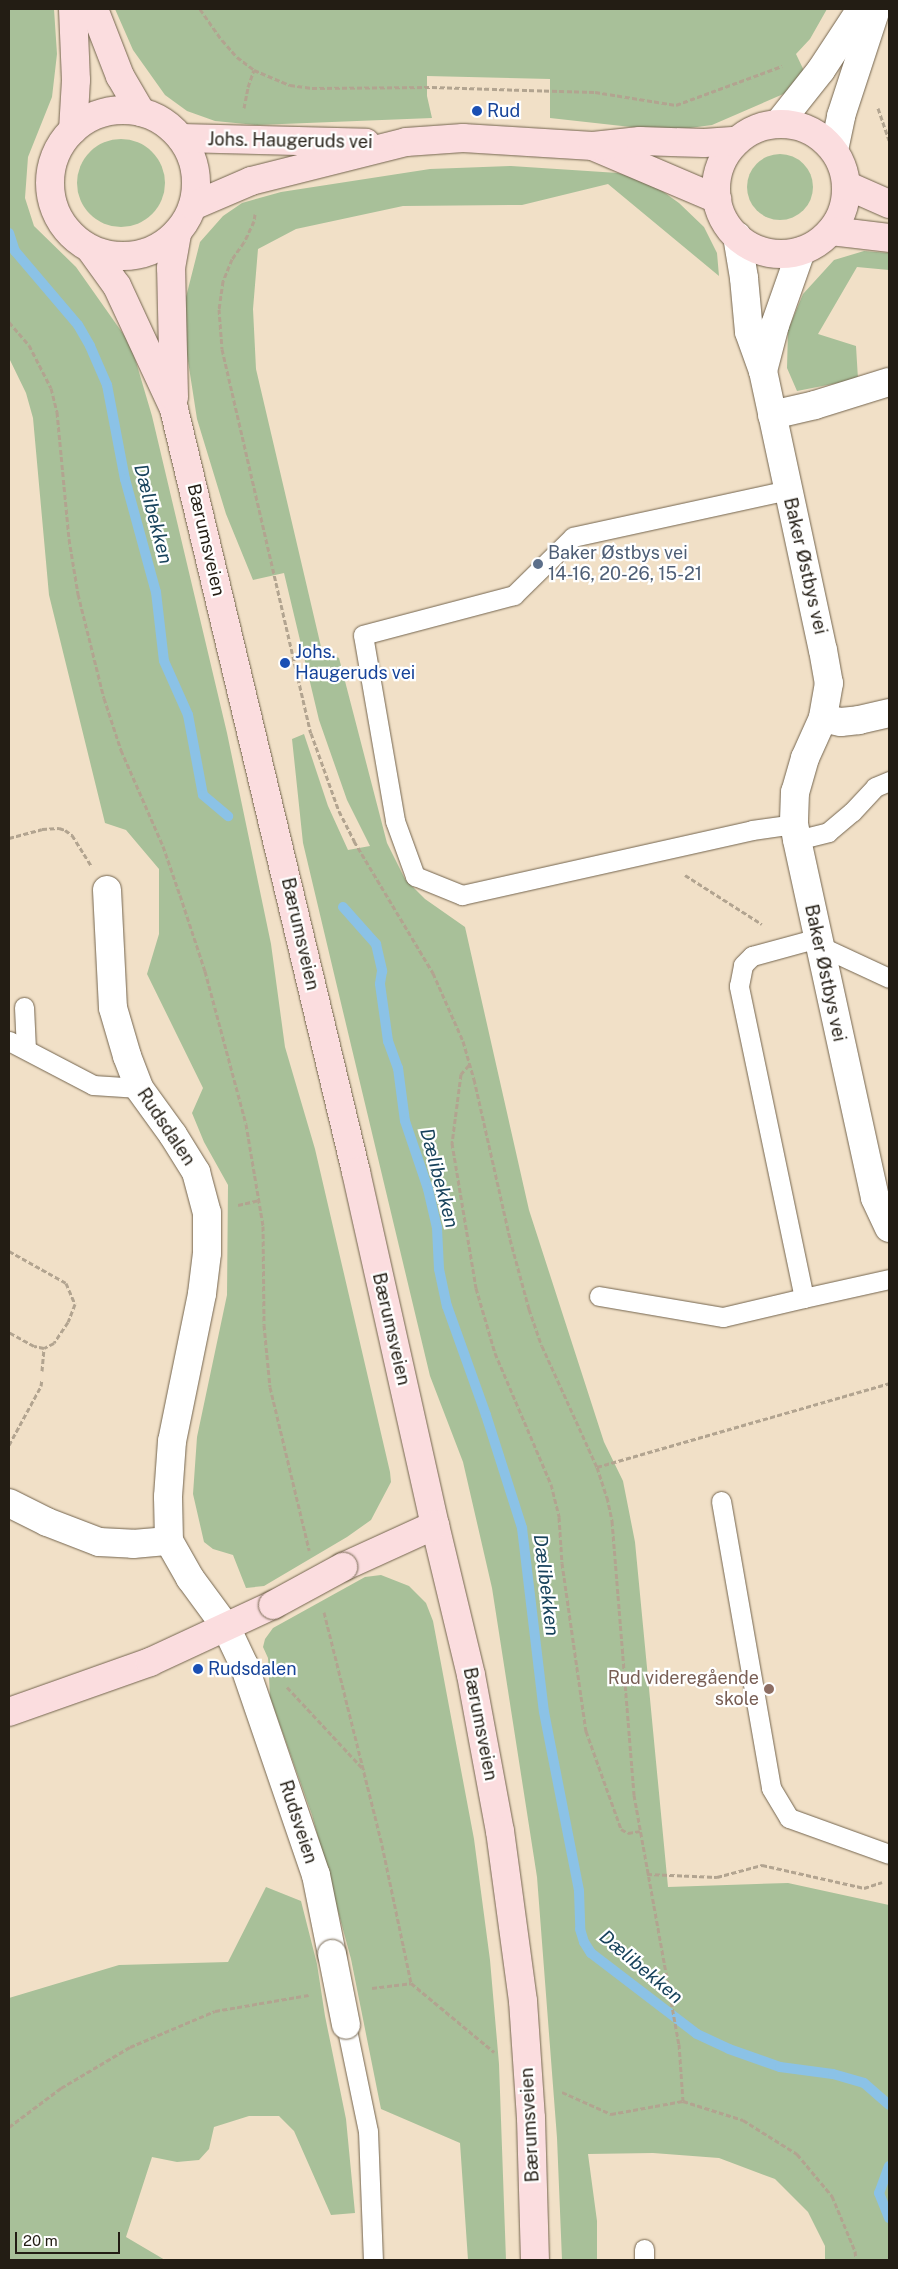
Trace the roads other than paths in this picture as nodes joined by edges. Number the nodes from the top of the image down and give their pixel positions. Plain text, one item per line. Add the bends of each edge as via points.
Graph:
1 (73, 9) edge
2 (94, 9) edge
3 (861, 9) edge
4 (876, 9) edge
5 (141, 112) junction
6 (779, 124) junction
7 (73, 130) junction
8 (181, 138) junction
9 (736, 141) junction
10 (400, 144) junction
11 (593, 146) junction
12 (834, 150) junction
13 (846, 185) junction
14 (717, 200) junction
15 (889, 204) edge
16 (193, 206) junction
17 (831, 231) junction
18 (177, 233) junction
19 (737, 236) junction
20 (889, 238) edge
21 (92, 250) junction
22 (801, 251) junction
23 (763, 371) junction
24 (889, 382) edge
25 (174, 409) junction
26 (772, 415) junction
27 (788, 490) junction
28 (889, 714) edge
29 (823, 718) junction
30 (889, 782) edge
31 (795, 832) junction
32 (107, 890) road end
33 (810, 943) junction
34 (889, 978) edge
35 (24, 1007) dead end
36 (9, 1042) edge
37 (26, 1049) junction
38 (138, 1088) junction
39 (881, 1188) edge
40 (889, 1228) edge
41 (889, 1279) edge
42 (599, 1296) dead end
43 (804, 1298) junction
44 (721, 1501) dead end
45 (9, 1503) edge
46 (435, 1525) junction
47 (169, 1541) junction
48 (226, 1627) junction
49 (9, 1712) edge
50 (889, 1854) edge
51 (346, 2025) joint
52 (373, 2260) edge
53 (535, 2260) edge

1 - 7 main road via 76,80
2 - 5 main road via 120,76
3 - 6 street via 821,70
4 - 12 street via 841,116
5 - 7 main road via 120,110 100,114
5 - 8 main road via 159,119
6 - 9 main road via 764,126
6 - 12 main road via 810,130
7 - 21 main road via 56,155 51,174 51,194 61,223
8 - 10 main road, Johs. Haugeruds vei
8 - 16 main road via 195,166
9 - 11 main road, Johs. Haugeruds vei via 640,141
9 - 14 main road via 720,168
10 - 11 main road, Johs. Haugeruds vei via 463,138
10 - 16 main road, Johs. Haugeruds vei via 251,181
11 - 14 main road, Johs. Haugeruds vei
12 - 13 main road via 843,166
13 - 15 main road
13 - 17 main road via 840,217
14 - 19 main road via 724,219
16 - 18 main road
17 - 20 main road
17 - 22 main road
18 - 21 main road via 141,255 111,256
18 - 25 main road, Bærumsveien via 171,268
19 - 22 main road via 767,252
19 - 23 street, Baker Østbys vei via 749,332
21 - 25 main road, Bærumsveien via 117,286
22 - 23 street, Baker Østbys vei
23 - 26 street, Baker Østbys vei
24 - 26 street
25 - 46 main road, Bærumsveien via 356,1172
26 - 27 street, Baker Østbys vei
27 - 29 street, Baker Østbys vei via 824,650 829,683
27 - 31 lane via 573,537 514,594 363,635 395,821 414,876 462,895 752,830
28 - 29 street via 841,722
29 - 31 street, Baker Østbys vei via 805,758 795,792
30 - 31 lane via 875,787 828,832
31 - 33 street, Baker Østbys vei
32 - 38 street, Rudsdalen via 114,1008
33 - 34 lane
33 - 39 street, Baker Østbys vei
33 - 43 lane via 752,956 743,965 739,986
35 - 37 lane
36 - 37 lane
37 - 38 lane via 93,1085
38 - 47 street, Rudsdalen via 196,1172 207,1213 208,1253 202,1294 172,1441
39 - 40 street, Baker Østbys vei
41 - 43 lane
42 - 43 lane via 723,1317
44 - 50 lane via 771,1788 789,1818
45 - 47 street via 99,1542
46 - 48 main road, bridge via 343,1567
46 - 53 main road, Bærumsveien via 471,1675 500,1831 523,2001
47 - 48 street, Rudsdalen via 190,1578
48 - 49 main road via 150,1662
48 - 51 street, Rudsveien, bridge via 244,1665 316,1875
51 - 52 lane via 368,2131

